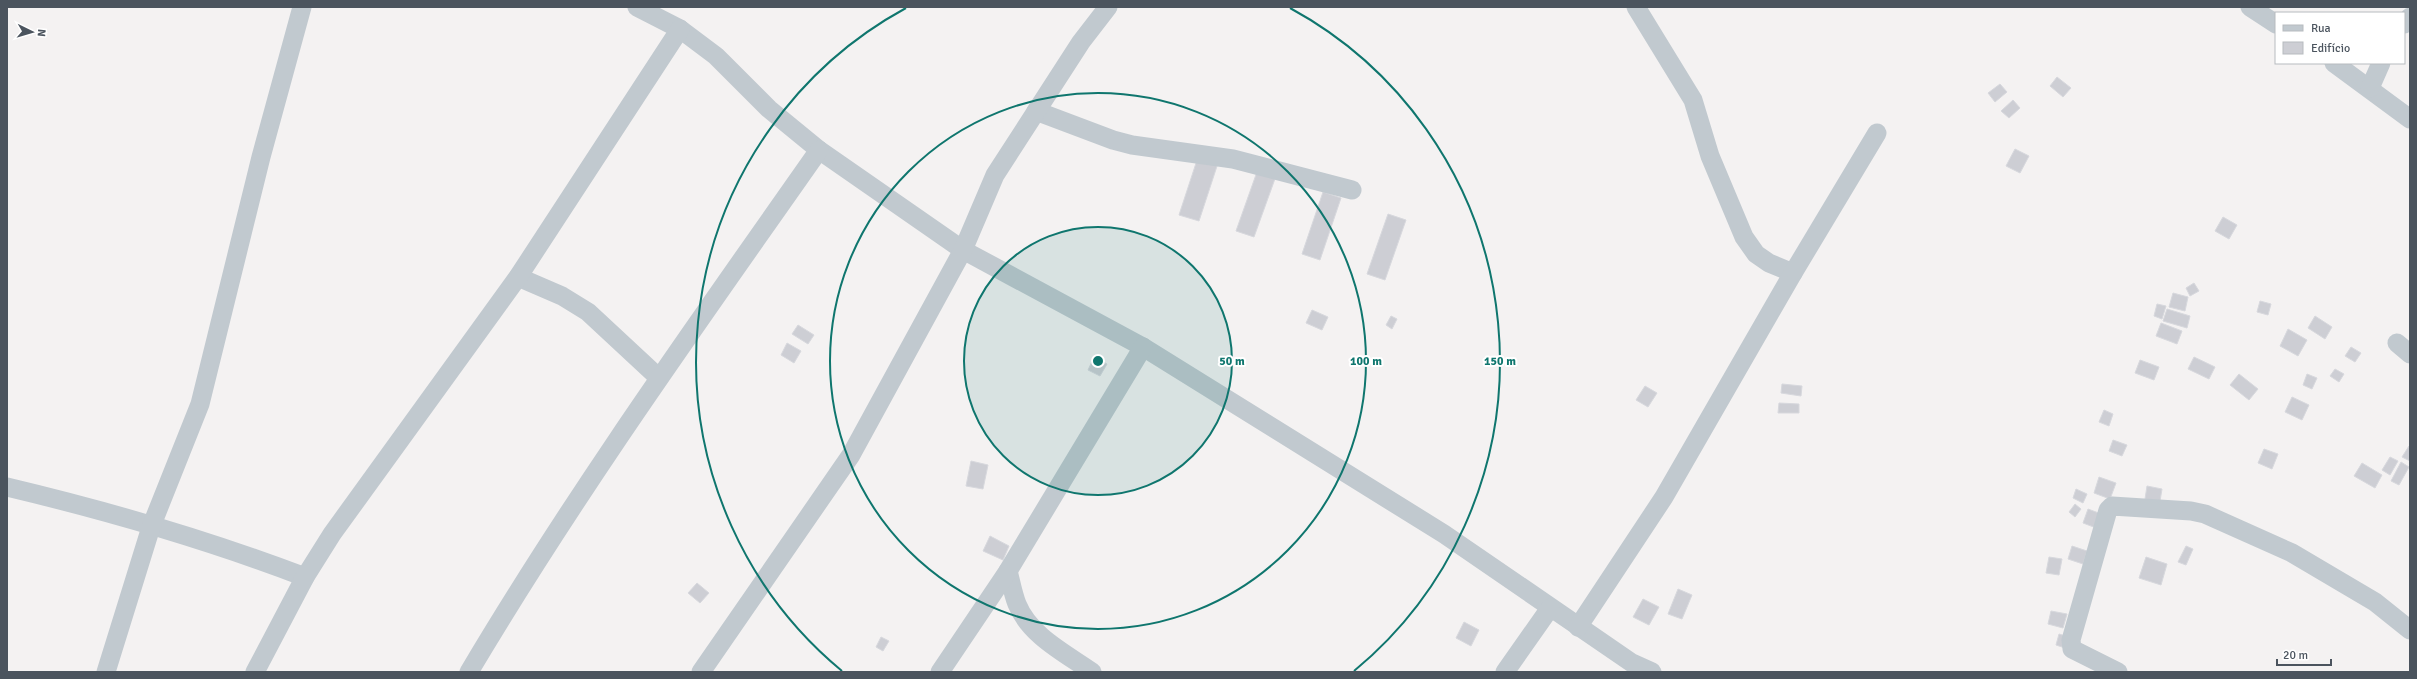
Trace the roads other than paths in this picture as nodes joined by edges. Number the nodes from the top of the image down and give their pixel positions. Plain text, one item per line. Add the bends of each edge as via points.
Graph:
1 (302, 7) edge
2 (637, 7) edge
3 (1108, 7) edge
4 (1636, 7) edge
5 (2250, 7) edge
6 (2275, 23) edge
7 (680, 30) junction
8 (2335, 64) edge
9 (2381, 64) edge
10 (2370, 88) junction
11 (1036, 111) junction
12 (2410, 118) edge
13 (1877, 133) dead end
14 (819, 150) junction
15 (1352, 190) dead end
16 (963, 250) junction
17 (1793, 273) junction
18 (518, 276) junction
19 (1143, 347) junction
20 (659, 378) junction
21 (7, 487) edge
22 (151, 527) junction
23 (1008, 571) junction
24 (305, 577) junction
25 (1550, 608) junction
26 (1578, 627) junction
27 (2410, 630) edge
28 (106, 672) edge
29 (255, 672) edge
30 (469, 672) edge
31 (701, 672) edge
32 (940, 672) edge
33 (1092, 672) edge
34 (1505, 672) edge
35 (1652, 672) edge
36 (2118, 672) edge

1 - 22 street via 261,157 202,397
2 - 7 street
3 - 11 street via 1081,42
4 - 17 street via 1693,100 1710,156 1744,237 1756,254 1769,263
5 - 6 street
7 - 14 street via 716,56 769,109
7 - 18 street
8 - 10 street
9 - 10 street
10 - 12 street
11 - 15 street via 1132,145 1233,159
11 - 16 street via 995,175
13 - 17 street
14 - 16 street
14 - 20 street
16 - 19 street
16 - 31 street via 852,455
17 - 26 street via 1664,497
18 - 20 street via 562,296 588,312
18 - 24 street via 332,534
19 - 23 street
19 - 25 street via 1444,534
20 - 30 street via 503,614
21 - 22 street via 89,507
22 - 24 street via 248,555
22 - 28 street
23 - 32 street
23 - 33 street via 1017,604 1026,622 1040,636
24 - 29 street
25 - 26 street
25 - 34 street
26 - 35 street via 1632,664
27 - 36 street via 2375,602 2292,553 2205,514 2112,506 2108,510 2071,640 2072,649 2080,655

